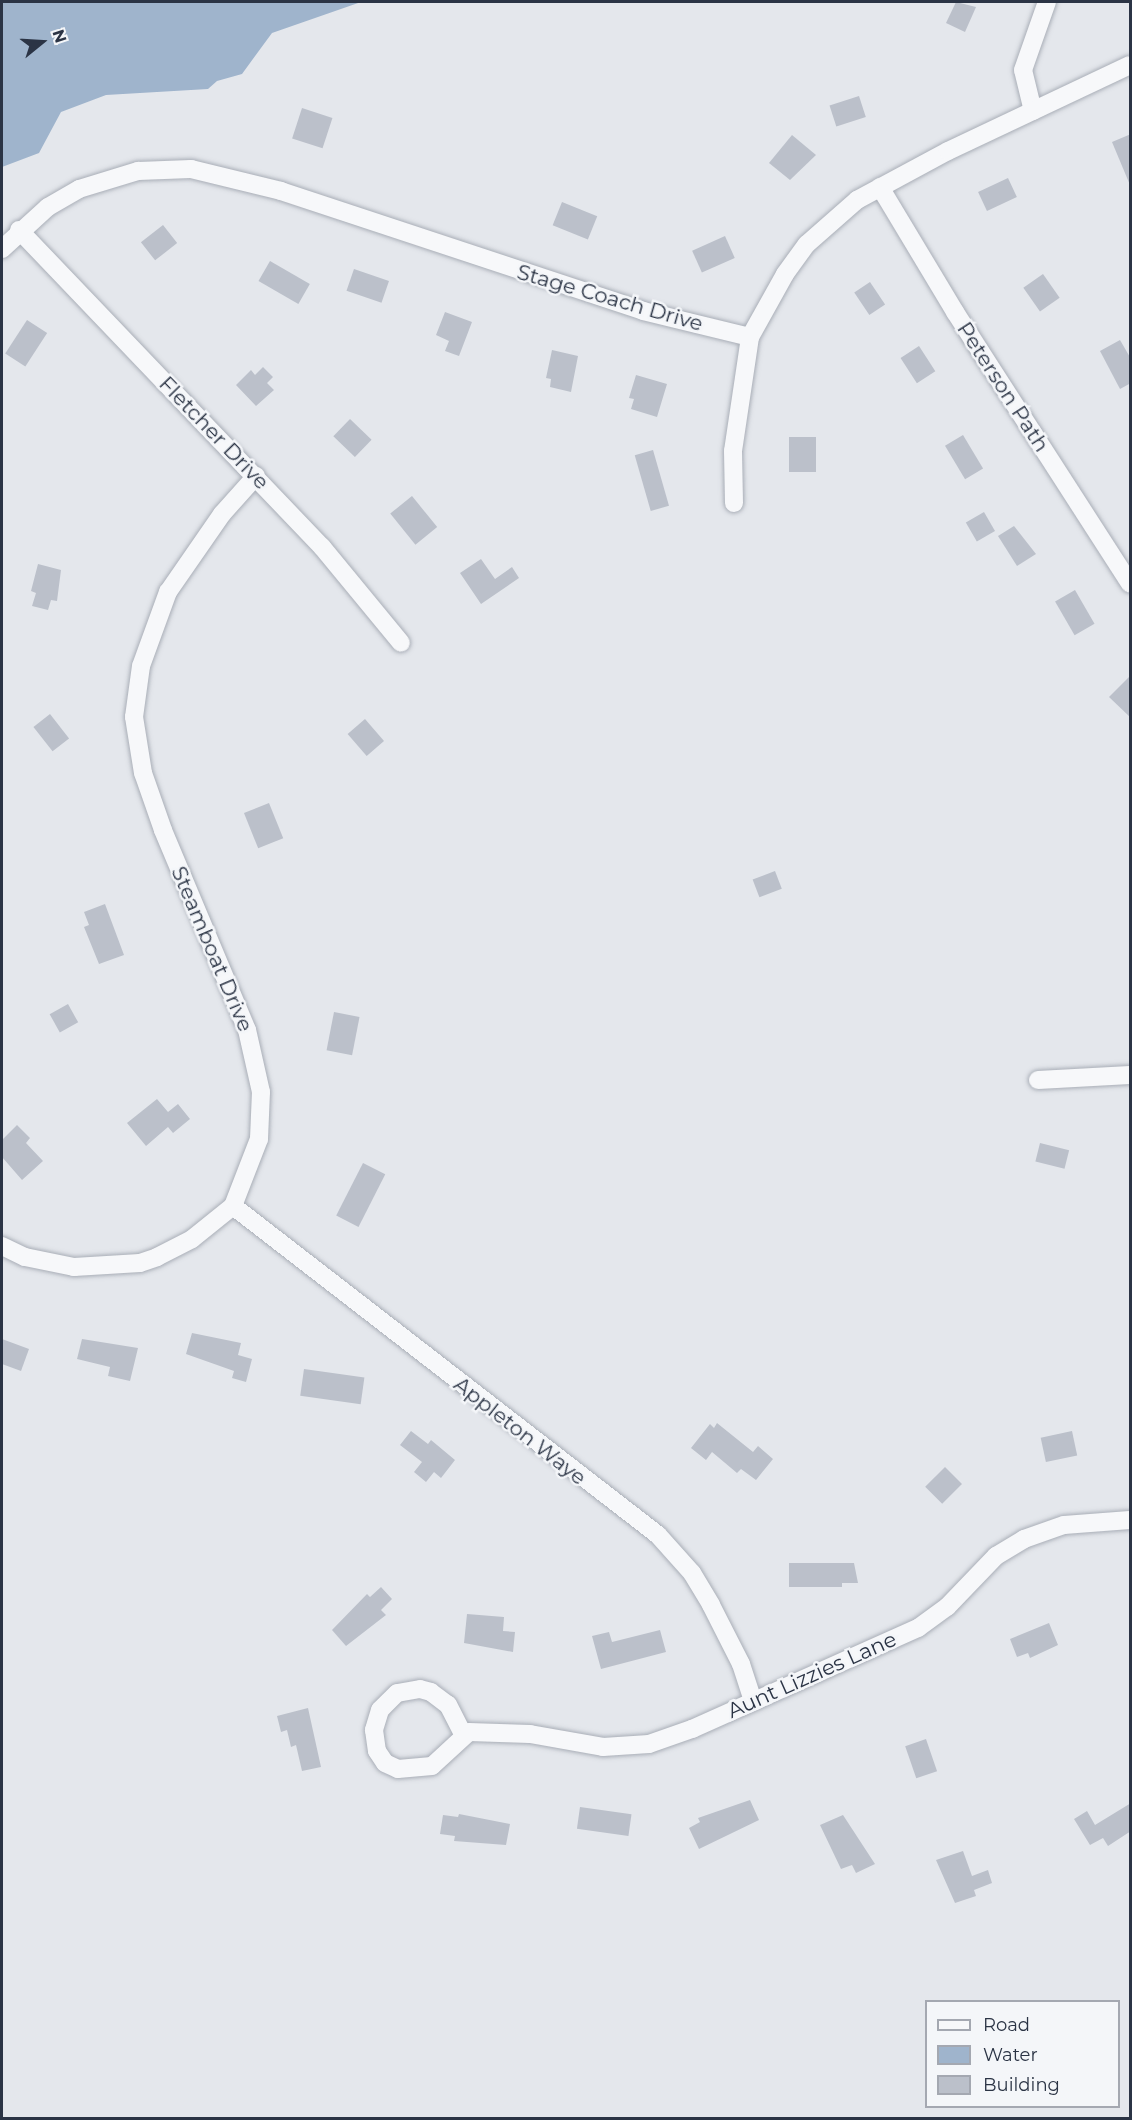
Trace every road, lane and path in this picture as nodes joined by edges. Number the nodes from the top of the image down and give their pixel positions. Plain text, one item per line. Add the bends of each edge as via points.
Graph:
1 (1047, 2) edge
2 (1131, 64) edge
3 (1033, 111) junction
4 (880, 187) junction
5 (19, 230) junction
6 (2, 249) edge
7 (750, 338) junction
8 (256, 476) junction
9 (734, 503) dead end
10 (1131, 584) edge
11 (401, 643) dead end
12 (1131, 1075) edge
13 (1038, 1080) dead end
14 (233, 1206) junction
15 (2, 1246) edge
16 (1131, 1520) edge
17 (753, 1701) junction
18 (463, 1734) junction

1 - 3 street via 1023,70
2 - 3 street
3 - 4 street
4 - 7 street via 831,220 807,244 785,274
4 - 10 street, Peterson Path via 955,312
5 - 6 street
5 - 7 street, Stage Coach Drive via 69,195 107,178 138,171 191,169 281,191 643,311
5 - 8 street, Fletcher Drive
7 - 9 street via 733,451
8 - 11 street, Fletcher Drive via 322,547
8 - 14 street, Steamboat Drive via 222,514 168,592 141,666 134,717 143,773 163,830 247,1030 257,1067 261,1100 259,1139
12 - 13 street
14 - 15 street, Steamboat Drive via 192,1239 140,1263 74,1267 25,1257
14 - 17 street, Appleton Waye via 658,1535 692,1573 711,1605 741,1664
16 - 17 street, Aunt Lizzies Lane via 1064,1525 1024,1539 996,1556 947,1607 918,1628
17 - 18 street, Aunt Lizzies Lane via 668,1738 629,1747 603,1747 520,1734
18 - 18 street via 448,1705 420,1689 397,1693 380,1710 374,1730 377,1751 385,1763 398,1769 432,1766

